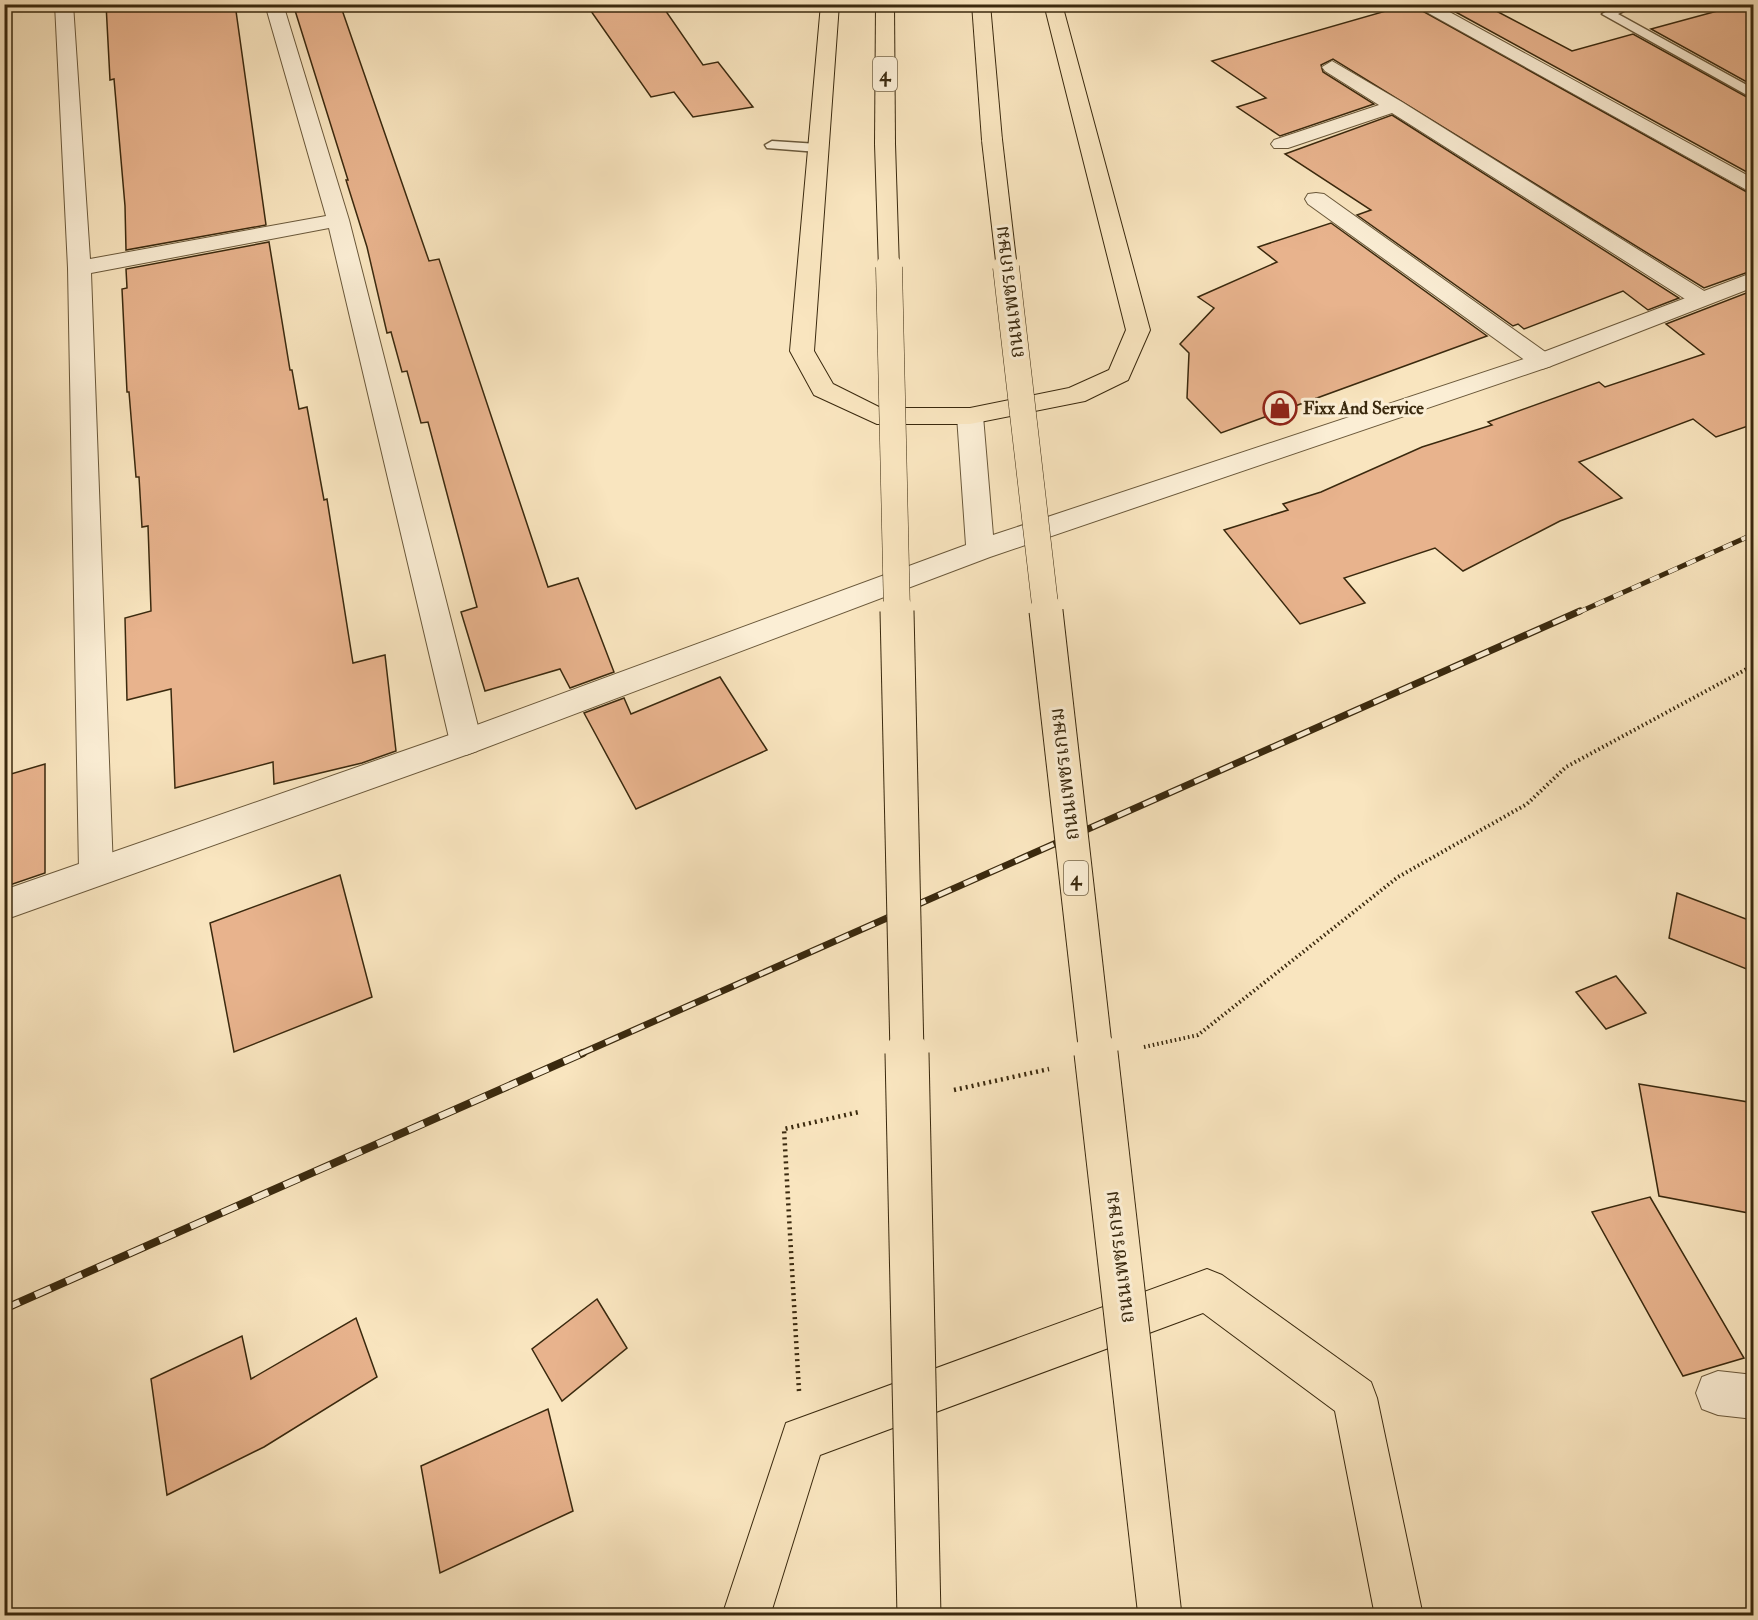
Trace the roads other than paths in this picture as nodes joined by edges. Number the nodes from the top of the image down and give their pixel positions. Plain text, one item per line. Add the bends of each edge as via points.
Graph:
1 (63, 4) edge
2 (274, 4) edge
3 (830, 4) edge
4 (885, 4) edge
5 (981, 4) edge
6 (1053, 4) edge
7 (1421, 4) edge
8 (1632, 4) edge
9 (1332, 67) dead end
10 (1754, 94) edge
11 (1395, 106) junction
12 (1281, 144) dead end
13 (772, 145) dead end
14 (819, 148) junction
15 (1754, 188) edge
16 (1316, 199) dead end
17 (338, 220) junction
18 (79, 268) junction
19 (1754, 279) edge
20 (1701, 299) junction
21 (1542, 361) junction
22 (970, 416) junction
23 (980, 550) junction
24 (466, 742) junction
25 (96, 870) junction
26 (4, 905) edge
27 (746, 1616) edge
28 (919, 1616) edge
29 (1160, 1616) edge
30 (1399, 1616) edge

1 - 18 street
2 - 17 street
3 - 14 highway
4 - 28 highway, 4, bridge
5 - 29 highway, ถนนเพชรเกษม / 4, bridge via 992,140
6 - 22 highway via 1138,330 1119,375 1076,395
7 - 15 street
8 - 10 lane via 1608,14
9 - 11 street
11 - 12 street
11 - 20 street
13 - 14 lane
14 - 22 highway via 802,351 824,389 877,416
16 - 21 street
17 - 18 street
17 - 24 street
18 - 25 street
19 - 20 street
20 - 21 street
21 - 23 street
22 - 23 street
23 - 24 street
24 - 25 street
25 - 26 street
27 - 30 highway via 802,1439 1207,1290 1355,1398

